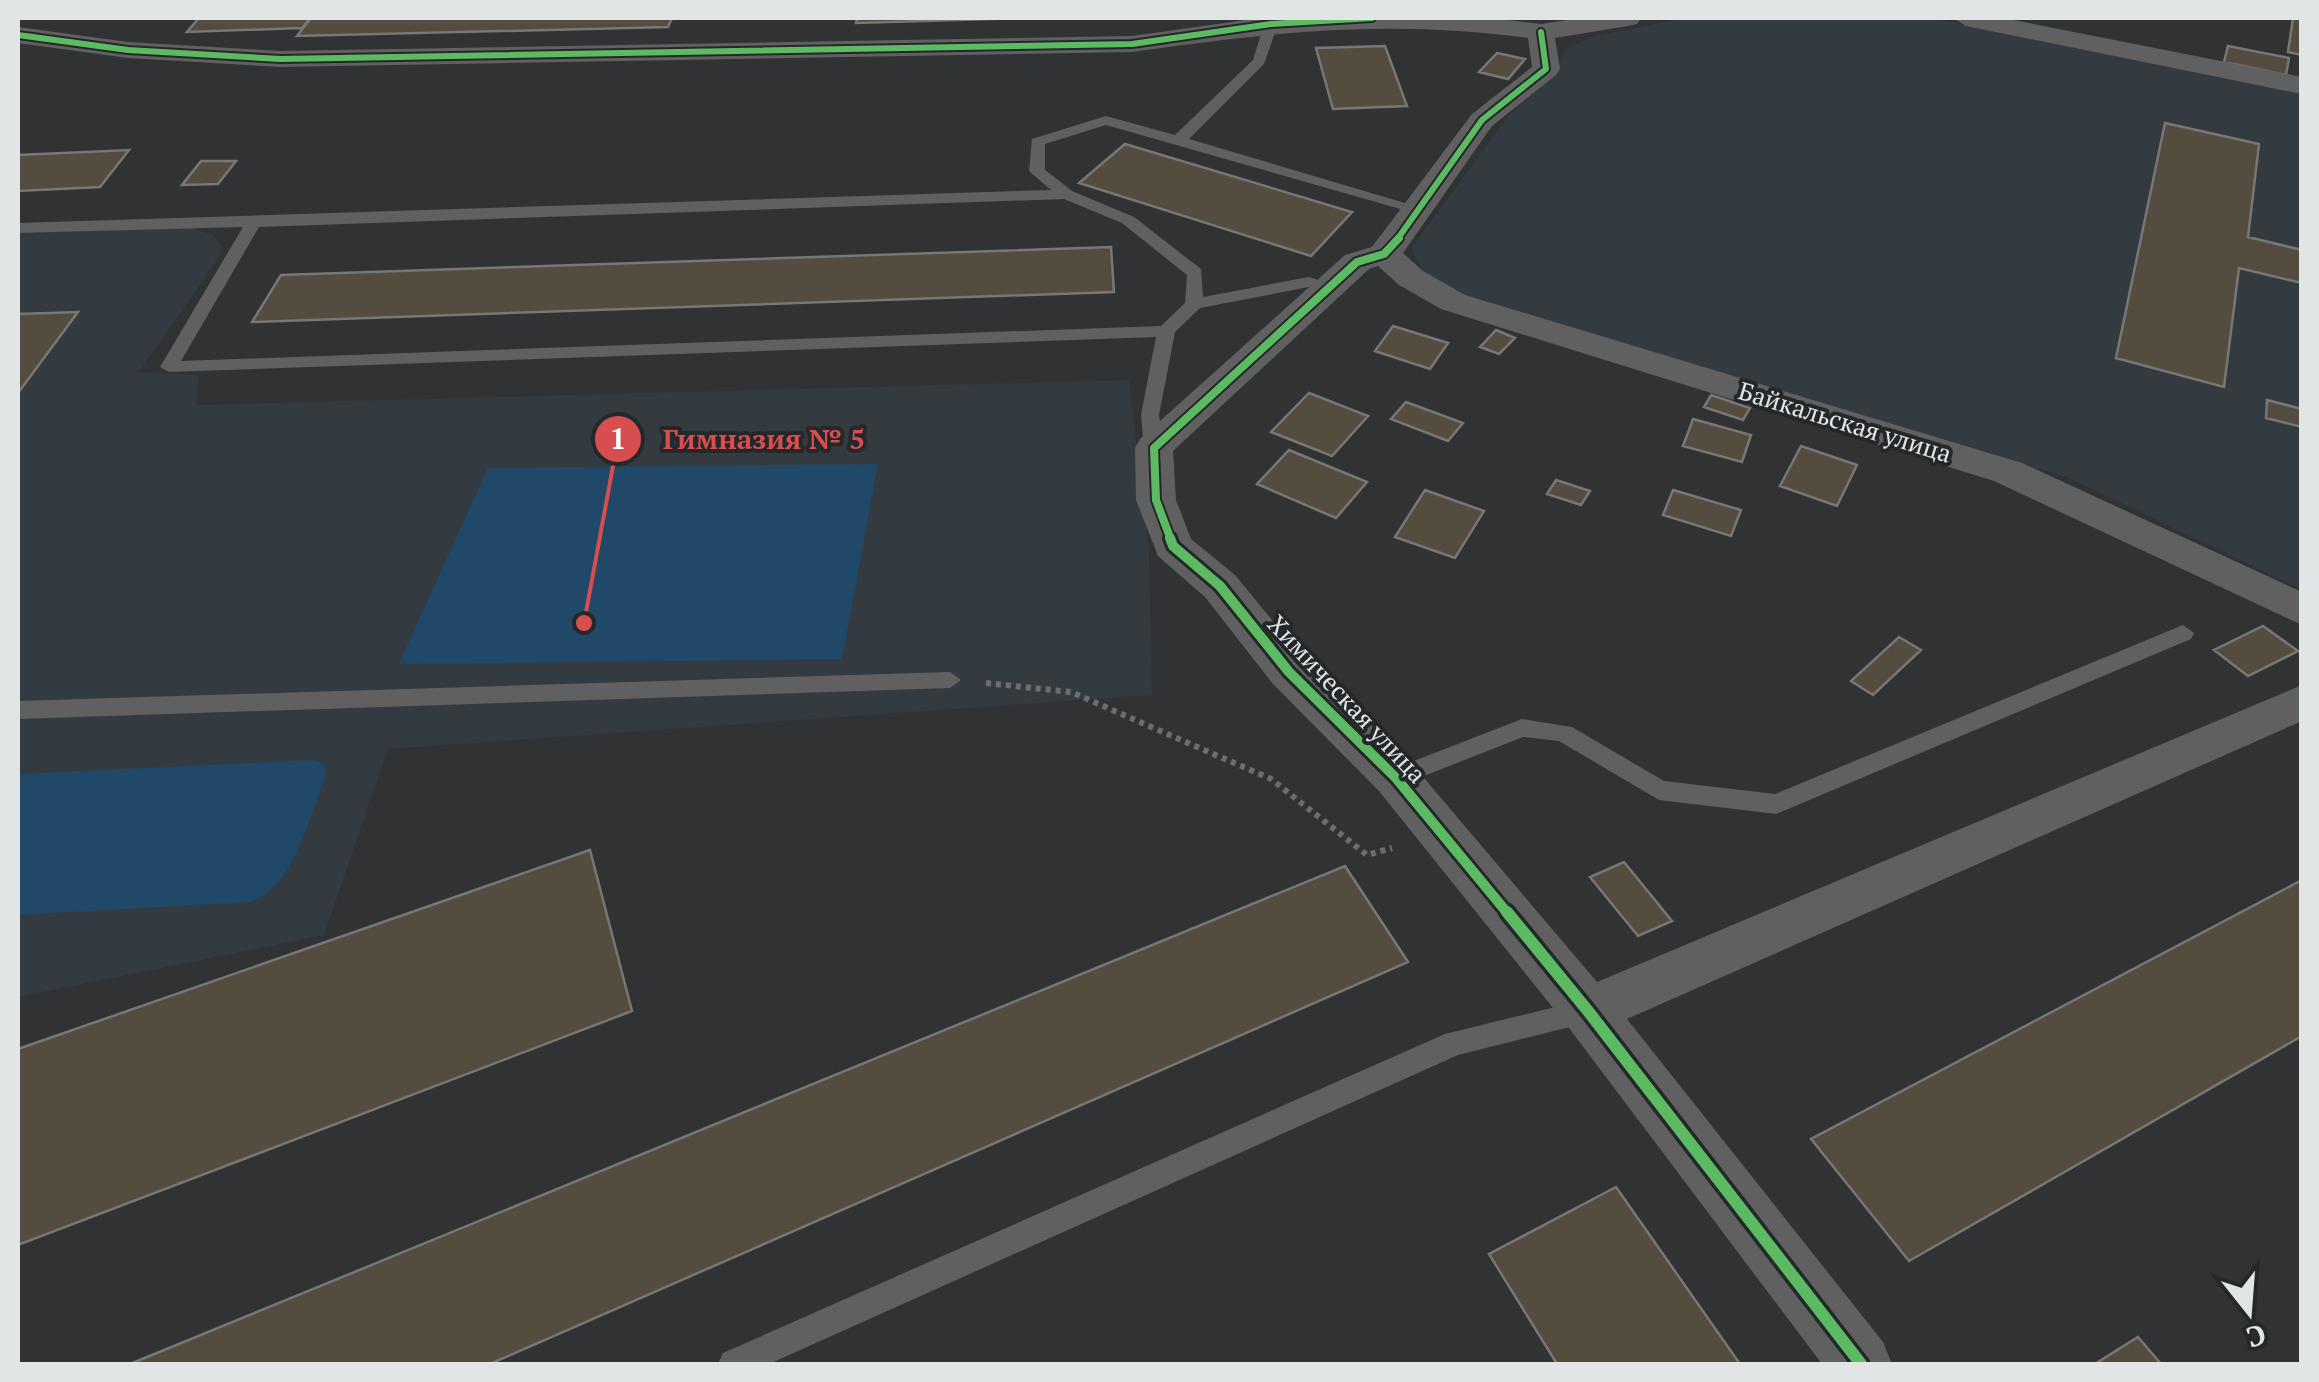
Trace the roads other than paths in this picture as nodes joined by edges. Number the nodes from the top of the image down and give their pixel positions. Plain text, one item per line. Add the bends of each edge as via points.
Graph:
1 (1372, 18) edge
2 (1628, 18) edge
3 (1966, 18) edge
4 (1477, 20) edge
5 (1272, 24) junction
6 (2037, 24) edge
7 (1540, 32) junction
8 (18, 35) edge
9 (2302, 86) edge
10 (1180, 139) junction
11 (1066, 194) junction
12 (1417, 209) junction
13 (254, 222) junction
14 (18, 228) edge
15 (1384, 254) junction
16 (1332, 288) junction
17 (1194, 304) junction
18 (1166, 331) junction
19 (1154, 448) junction
20 (2302, 610) edge
21 (2182, 633) dead end
22 (950, 680) road end
23 (2302, 702) edge
24 (18, 710) edge
25 (1396, 778) junction
26 (1588, 1011) junction
27 (734, 1364) edge
28 (1861, 1364) edge

1 - 4 street
1 - 5 street
2 - 7 street
3 - 6 street
4 - 7 street
5 - 8 street via 1132,44 281,59
5 - 10 lane via 1258,62
6 - 9 street
7 - 12 street via 1546,69 1482,120
10 - 11 lane via 1106,120 1037,142 1036,171
10 - 12 lane
11 - 13 lane
11 - 17 lane via 1128,220 1195,272
12 - 15 street
13 - 14 lane
13 - 18 lane via 170,366
15 - 16 street via 1357,262
15 - 20 street, Байкальская улица via 1453,302 2008,472
16 - 17 lane via 1309,282
16 - 19 street
17 - 18 lane
18 - 19 lane via 1150,415
19 - 25 street, Химическая улица via 1156,500 1173,546 1220,586 1289,672
21 - 25 lane via 1776,804 1659,790 1564,733 1522,728
22 - 24 lane
23 - 26 street
25 - 26 street, Химическая улица
26 - 27 lane via 1455,1043
26 - 28 street, Химическая улица

